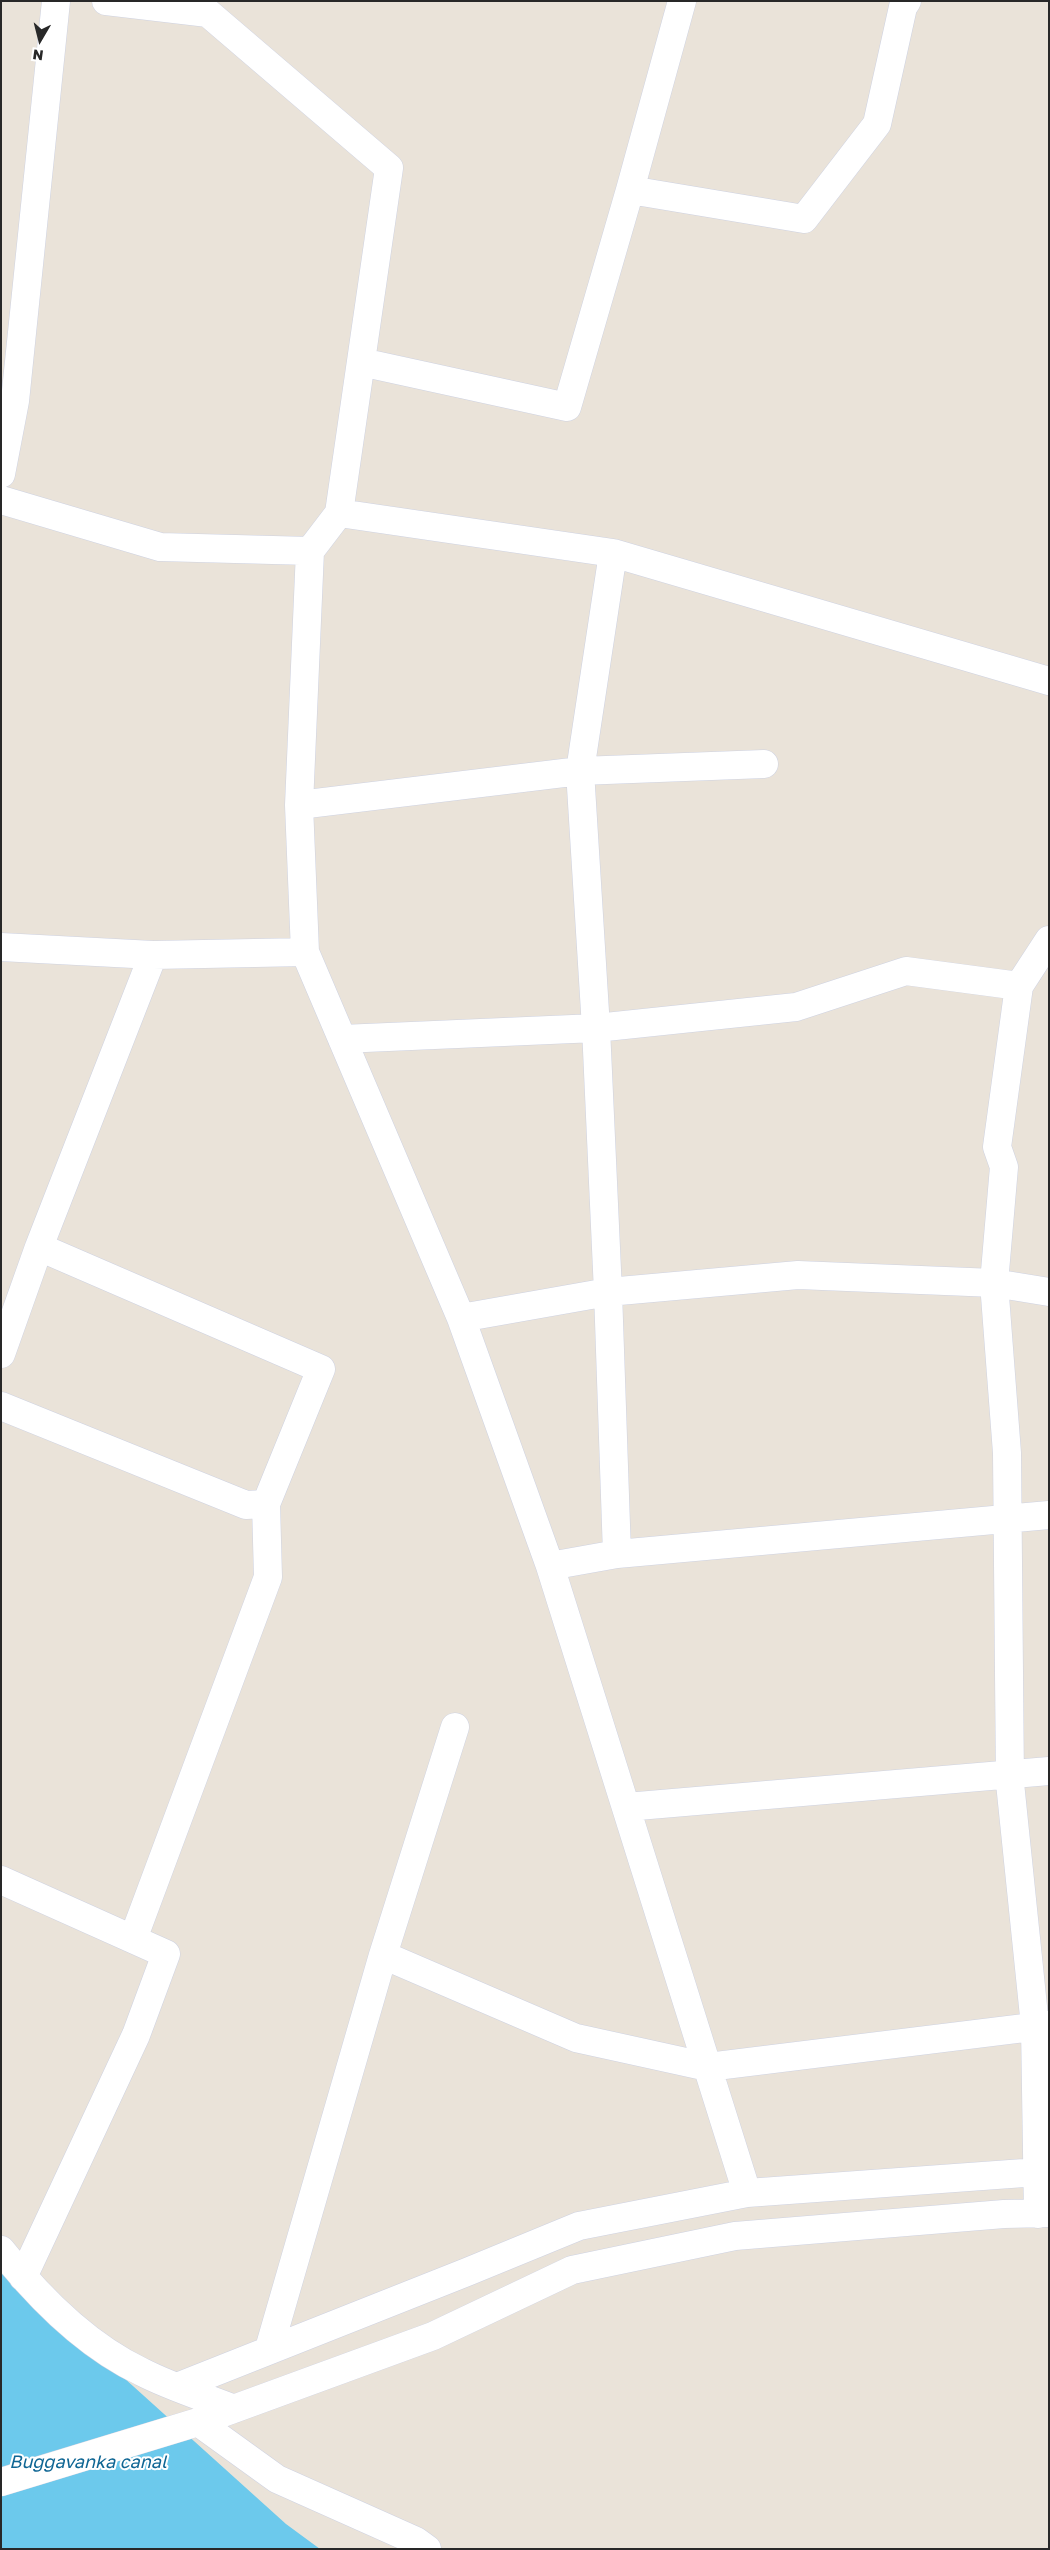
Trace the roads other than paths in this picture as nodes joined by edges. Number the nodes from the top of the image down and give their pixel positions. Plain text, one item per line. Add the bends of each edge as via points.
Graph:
1 (56, 1) edge
2 (106, 1) edge
3 (682, 1) edge
4 (898, 3) edge
5 (630, 190) junction
6 (361, 362) junction
7 (1, 474) edge
8 (1, 500) edge
9 (339, 513) junction
10 (310, 551) junction
11 (613, 553) junction
12 (1049, 681) edge
13 (764, 764) dead end
14 (580, 771) junction
15 (299, 805) junction
16 (1049, 940) edge
17 (1, 947) edge
18 (305, 952) junction
19 (153, 954) junction
20 (1019, 986) junction
21 (596, 1028) junction
22 (342, 1039) junction
23 (39, 1247) junction
24 (994, 1283) junction
25 (608, 1292) junction
26 (1049, 1292) edge
27 (461, 1318) junction
28 (1, 1354) edge
29 (1, 1406) edge
30 (266, 1504) junction
31 (1049, 1515) edge
32 (1008, 1519) junction
33 (617, 1554) junction
34 (550, 1566) junction
35 (455, 1727) dead end
36 (1049, 1771) edge
37 (1010, 1772) junction
38 (626, 1807) junction
39 (1, 1880) edge
40 (133, 1939) junction
41 (383, 1955) junction
42 (1042, 2026) edge
43 (708, 2067) junction
44 (1038, 2172) junction
45 (747, 2193) junction
46 (1043, 2214) edge
47 (1, 2250) edge
48 (22, 2277) junction
49 (269, 2349) junction
50 (177, 2387) junction
51 (234, 2409) junction
52 (198, 2422) junction
53 (1, 2482) edge
54 (427, 2549) edge

1 - 7 street via 15,401
2 - 6 street via 208,14 389,168
3 - 5 street
4 - 5 street via 876,124 804,218
5 - 6 street via 567,407
6 - 9 street
8 - 10 street via 160,547
9 - 10 street
9 - 11 street
10 - 15 street
11 - 12 street
11 - 14 street
13 - 14 street
14 - 15 street
14 - 21 street
15 - 18 street
16 - 20 street
17 - 19 street
18 - 19 street
18 - 22 street
19 - 23 street
20 - 21 street via 906,971 796,1007
20 - 24 street via 997,1147 1004,1167
21 - 22 street
21 - 25 street
22 - 27 street
23 - 28 street
23 - 30 street via 321,1369
24 - 25 street via 798,1275
24 - 26 street
24 - 32 street via 1007,1453
25 - 27 street
25 - 33 street
27 - 34 street
29 - 30 street via 246,1505
30 - 40 street via 268,1577
31 - 32 street
32 - 33 street
32 - 37 street
33 - 34 street
34 - 38 street
35 - 41 street
36 - 37 street
37 - 38 street
37 - 42 street
38 - 43 street
39 - 40 street
40 - 48 street via 166,1954 136,2035
41 - 43 street via 576,2038
41 - 49 street
42 - 43 street
42 - 44 street
43 - 45 street
44 - 45 street
44 - 46 street
45 - 49 street via 579,2226
46 - 51 street via 1004,2214 735,2236 572,2270 433,2336
47 - 48 street
48 - 50 street via 81,2334 141,2372
49 - 50 street
50 - 51 street
51 - 52 street
52 - 53 street
52 - 54 street via 277,2479 416,2541

